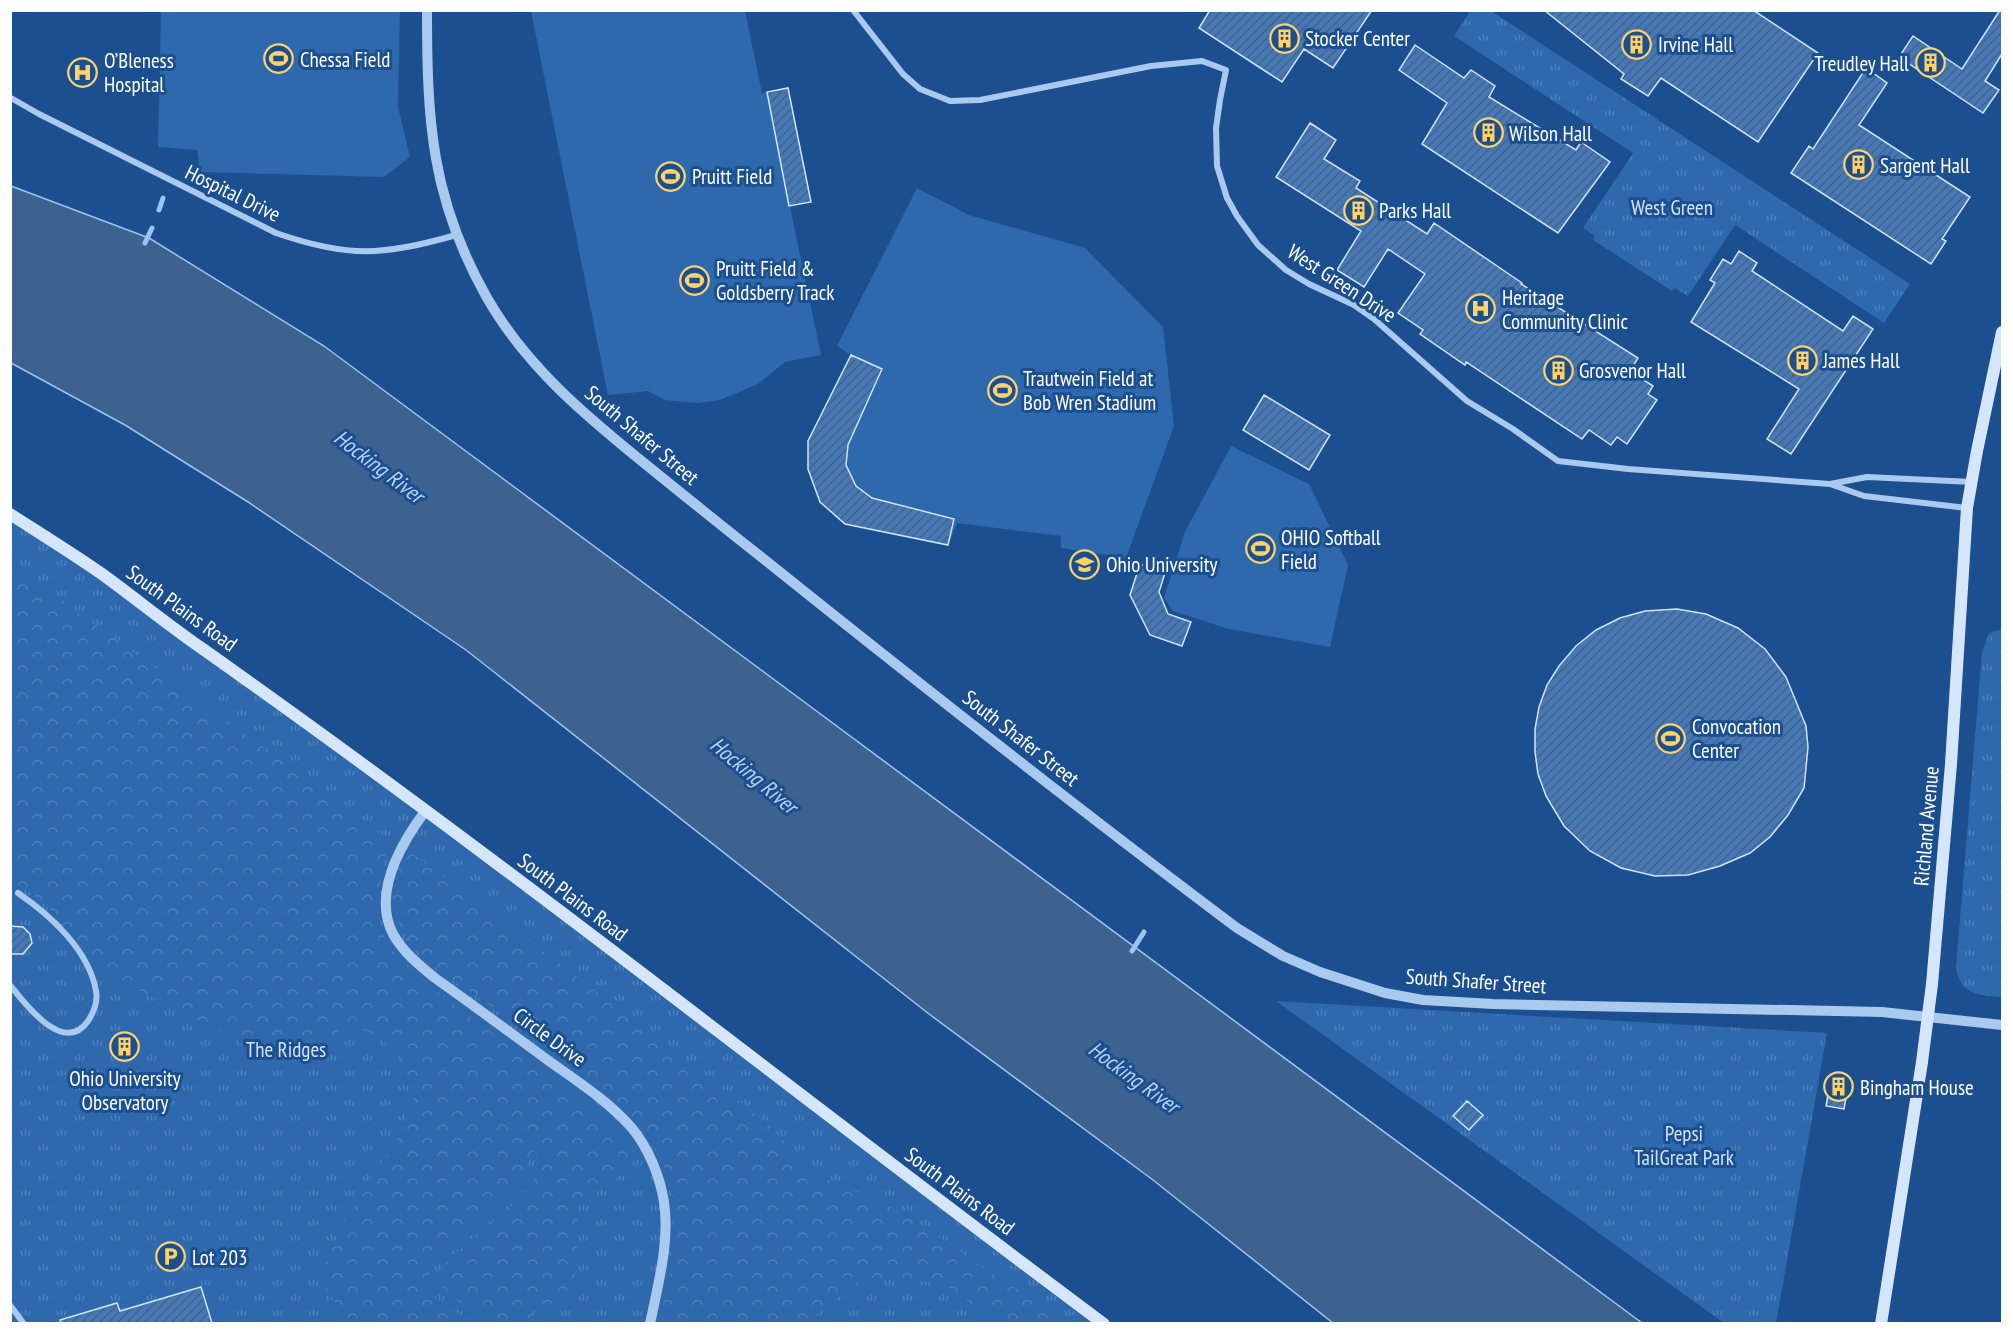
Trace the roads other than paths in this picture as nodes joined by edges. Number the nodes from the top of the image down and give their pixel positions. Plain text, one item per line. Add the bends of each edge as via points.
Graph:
1 (427, 10) edge
2 (853, 10) edge
3 (11, 98) edge
4 (456, 235) junction
5 (2002, 332) edge
6 (1972, 482) junction
7 (1830, 484) junction
8 (1967, 508) junction
9 (10, 514) edge
10 (426, 810) junction
11 (18, 892) dead end
12 (10, 985) edge
13 (1928, 1018) junction
14 (2002, 1025) edge
15 (10, 1305) edge
16 (24, 1323) edge
17 (650, 1323) edge
18 (1104, 1323) edge
19 (1881, 1323) edge

1 - 4 street, South Shafer Street via 430,124 440,183
2 - 7 street, West Green Drive via 903,74 920,88 950,101 980,100 1151,66 1202,61 1226,70 1216,128 1217,166 1227,198 1258,245 1286,270 1374,319 1467,401 1558,461
3 - 4 street, Hospital Drive via 276,233 316,246 379,252
4 - 13 street, South Shafer Street via 483,291 514,339 584,414 1086,813 1237,928 1283,956 1353,984 1423,1000 1882,1012
5 - 6 main road, Richland Avenue
6 - 7 street, West Green Drive via 1867,477
6 - 8 main road, Richland Avenue
7 - 8 street, West Green Drive via 1864,496
8 - 13 main road, Richland Avenue via 1950,776
9 - 10 main road, South Plains Road via 100,572
10 - 17 street, Circle Drive via 402,846 390,881 387,904 393,933 415,961 616,1111 638,1137 653,1165 664,1200 666,1226
10 - 18 main road, South Plains Road
11 - 12 street via 37,906 84,960 96,990 93,1013 84,1027 72,1032 56,1030 24,1004
13 - 14 street, South Shafer Street
13 - 19 main road, Richland Avenue
15 - 16 street

